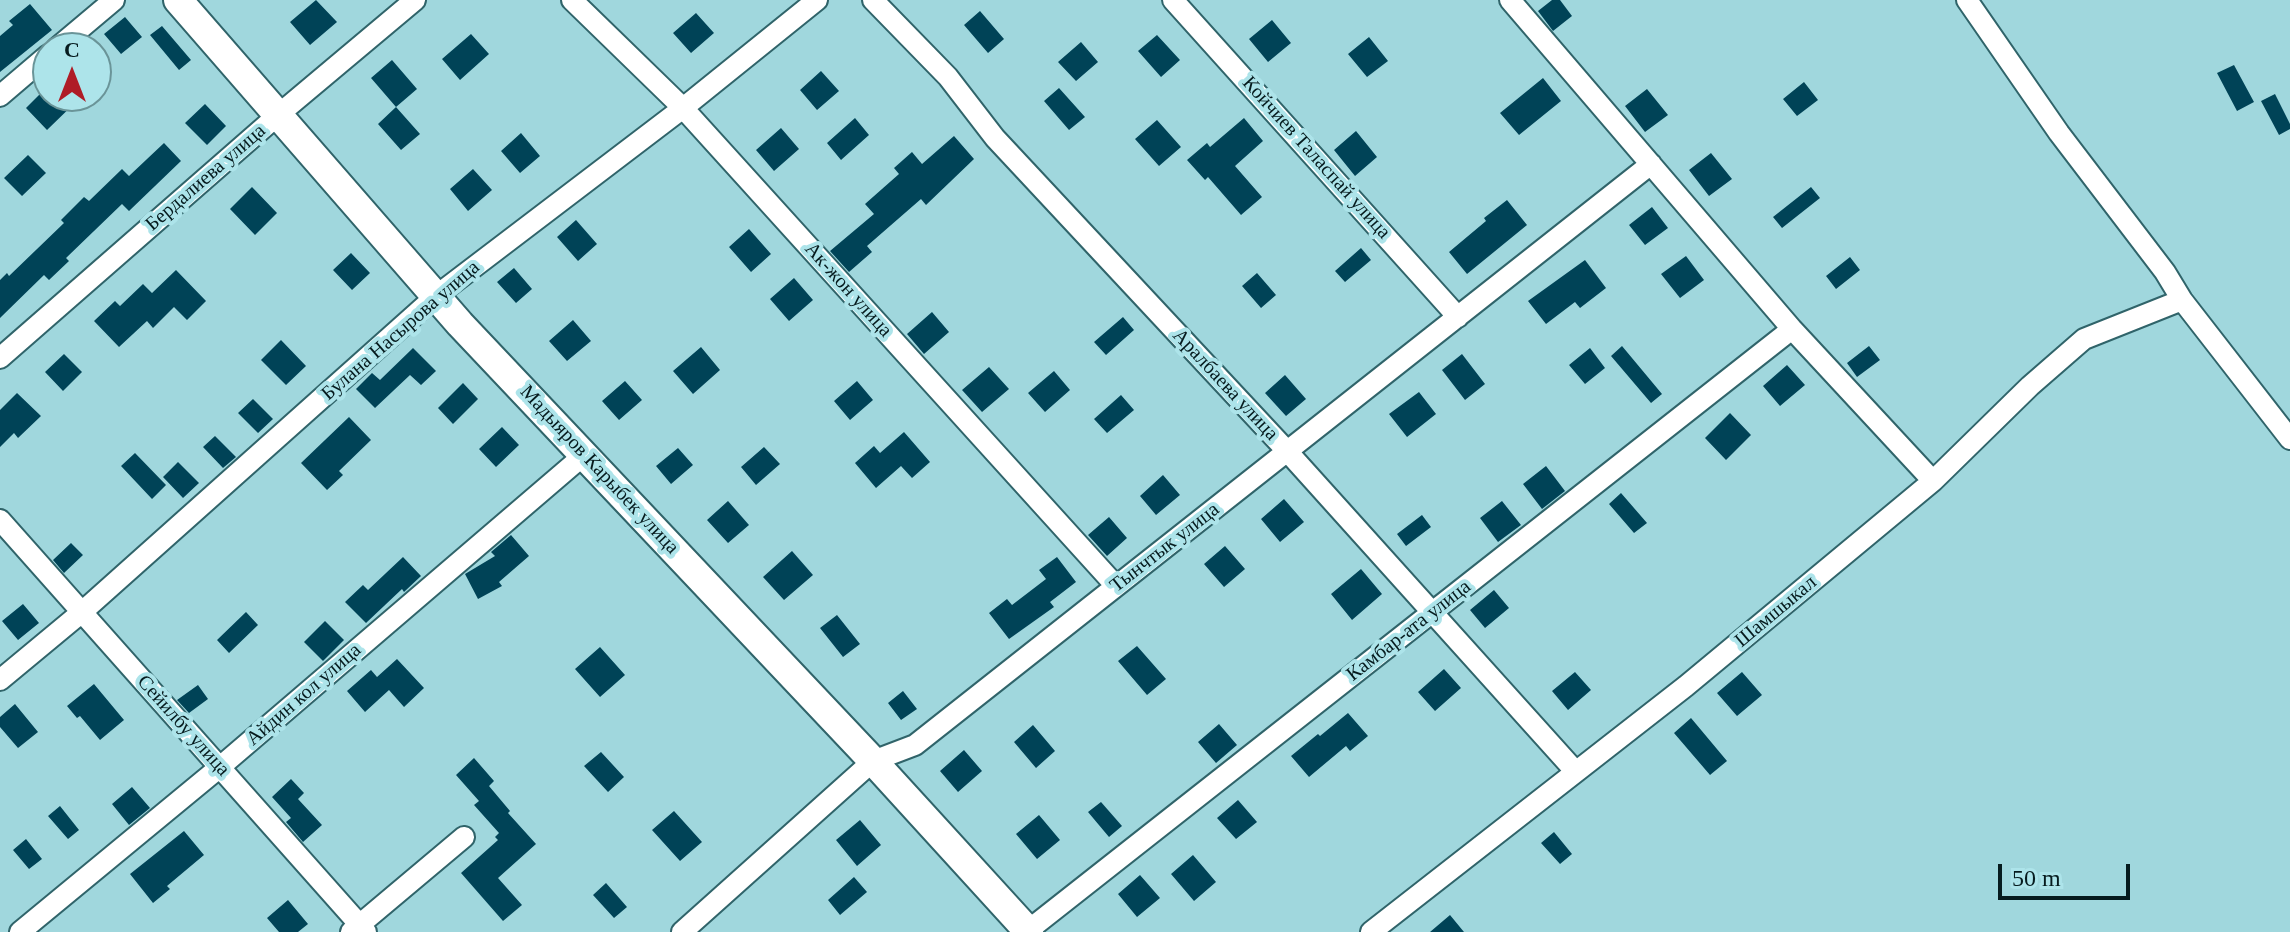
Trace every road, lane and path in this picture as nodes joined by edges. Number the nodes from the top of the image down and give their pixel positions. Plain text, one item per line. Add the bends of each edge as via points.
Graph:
1 (114, 0) edge
2 (178, 0) edge
3 (415, 0) edge
4 (572, 0) edge
5 (817, 0) edge
6 (873, 0) edge
7 (1173, 0) edge
8 (1510, 0) edge
9 (1967, 0) edge
10 (76, 32) edge
11 (32, 69) edge
12 (0, 96) edge
13 (683, 108) junction
14 (278, 115) junction
15 (1651, 164) junction
16 (436, 296) junction
17 (2182, 300) junction
18 (1458, 317) junction
19 (1792, 329) junction
20 (0, 358) edge
21 (2290, 439) edge
22 (1287, 451) junction
23 (584, 455) junction
24 (1933, 481) junction
25 (0, 520) edge
26 (1116, 586) junction
27 (82, 612) junction
28 (1433, 613) junction
29 (0, 680) edge
30 (873, 761) junction
31 (220, 767) junction
32 (1576, 772) junction
33 (464, 837) dead end
34 (359, 930) edge
35 (1028, 931) edge
36 (20, 932) edge
37 (682, 932) edge
38 (1371, 932) edge

1 - 10 street
2 - 14 street, Мадыяров Карыбек улица
3 - 14 street, Бердалиева улица
4 - 13 street, Ак-жон улица
5 - 13 street, Булана Насырова улица
6 - 22 street, Аралбаева улица
7 - 18 street, Койчиев Таласпай улица
8 - 15 street
9 - 17 street
11 - 12 street
13 - 16 street, Булана Насырова улица
13 - 26 street, Ак-жон улица
14 - 16 street, Мадыяров Карыбек улица
14 - 20 street, Бердалиева улица
15 - 18 street, Тынчтык улица
15 - 19 street
16 - 23 street, Мадыяров Карыбек улица
16 - 27 street, Булана Насырова улица
17 - 21 street
17 - 24 street, Шамшыкал via 2084,339
18 - 22 street, Тынчтык улица
19 - 24 street
19 - 28 street, Камбар-ата улица
22 - 26 street, Тынчтык улица
22 - 28 street, Аралбаева улица
23 - 30 street, Мадыяров Карыбек улица
23 - 31 street, Айдин кол улица
24 - 32 street, Шамшыкал
25 - 27 street, Сейилбу улица
26 - 30 street, Тынчтык улица via 915,745
27 - 29 street, Булана Насырова улица
27 - 31 street, Сейилбу улица
28 - 32 street, Аралбаева улица
28 - 35 street, Камбар-ата улица
30 - 35 street, Мадыяров Карыбек улица
30 - 37 street, Тынчтык улица
31 - 34 street, Сейилбу улица
31 - 36 street, Айдин кол улица
32 - 38 street, Шамшыкал
33 - 34 street

